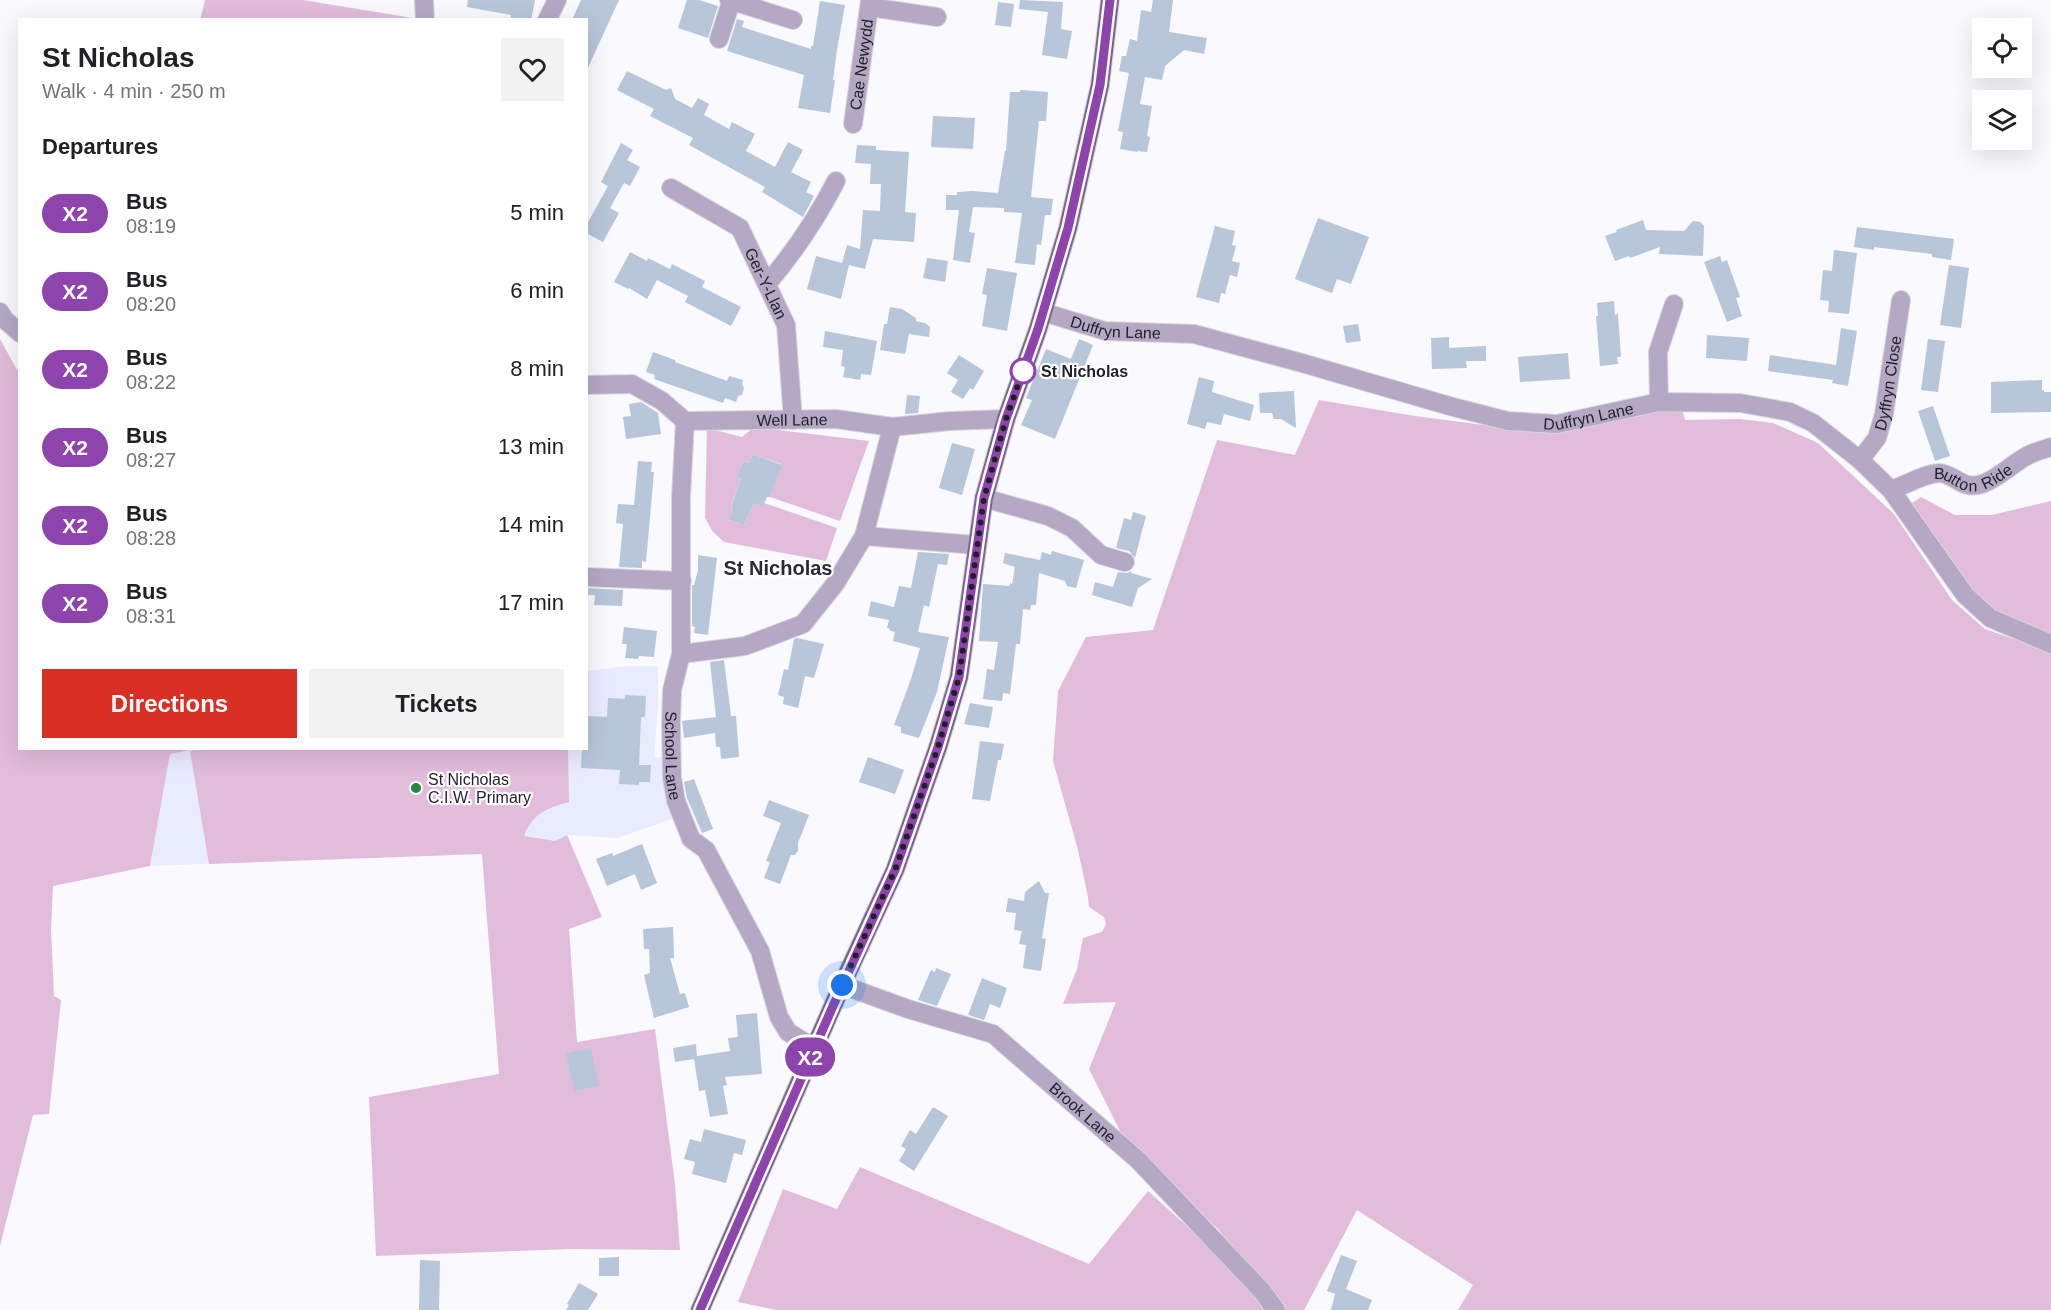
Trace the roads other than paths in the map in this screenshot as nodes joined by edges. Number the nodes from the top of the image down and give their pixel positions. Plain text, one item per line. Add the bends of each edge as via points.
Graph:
1 (424, 0) edge
2 (557, 0) edge
3 (1110, 0) edge
4 (730, 1) edge
5 (870, 3) edge
6 (937, 17) dead end
7 (425, 18) edge
8 (548, 18) edge
9 (792, 20) dead end
10 (719, 39) dead end
11 (853, 124) dead end
12 (837, 181) dead end
13 (671, 188) dead end
14 (767, 284) junction
15 (1901, 300) dead end
16 (1674, 304) dead end
17 (0, 312) edge
18 (1043, 312) junction
19 (18, 331) edge
20 (588, 385) edge
21 (1659, 402) junction
22 (1006, 419) junction
23 (793, 420) junction
24 (685, 421) junction
25 (892, 428) junction
26 (2051, 447) edge
27 (1860, 460) junction
28 (1891, 490) junction
29 (984, 498) junction
30 (864, 536) junction
31 (976, 545) junction
32 (1125, 562) dead end
33 (588, 577) edge
34 (682, 581) junction
35 (2051, 644) edge
36 (681, 654) junction
37 (842, 985) junction
38 (814, 1048) junction
39 (699, 1310) edge
40 (1276, 1310) edge

1 - 7 street
2 - 8 street
3 - 18 main road via 1105,53 1085,154
4 - 9 street
4 - 10 street
5 - 6 street, Cae Newydd
5 - 11 street, Cae Newydd
12 - 14 street via 797,248
13 - 14 street, Ger-Y-Llan via 740,228
14 - 23 street, Ger-Y-Llan via 786,325
15 - 27 street, Dyffryn Close via 1884,414 1877,438
16 - 21 street via 1658,352
17 - 19 street
18 - 21 street, Duffryn Lane via 1105,331 1194,334 1508,421 1557,424
18 - 22 main road
20 - 24 street via 632,384 662,401
21 - 27 street, Duffryn Lane via 1740,403 1790,412 1813,423
22 - 25 street, Well Lane
22 - 29 main road
23 - 24 street, Well Lane
23 - 25 street, Well Lane via 836,419
24 - 34 street, School Lane
25 - 30 street
26 - 28 street, Button Ride via 2028,455 1983,484 1971,486 1940,473
27 - 28 street, Duffryn Lane
28 - 35 street, Duffryn Lane via 1965,595 1990,618
29 - 31 main road
29 - 32 street via 1048,516 1072,528 1101,555
30 - 31 street
30 - 36 street via 836,584 803,624 745,646
31 - 37 main road via 959,677 938,747 895,870
33 - 34 street
34 - 36 street, School Lane
36 - 38 street, School Lane via 672,690 670,725 676,801 692,839 706,850 760,951 779,1017 788,1032
37 - 38 main road
37 - 40 street, Brook Lane via 993,1034 1138,1160
38 - 39 main road

